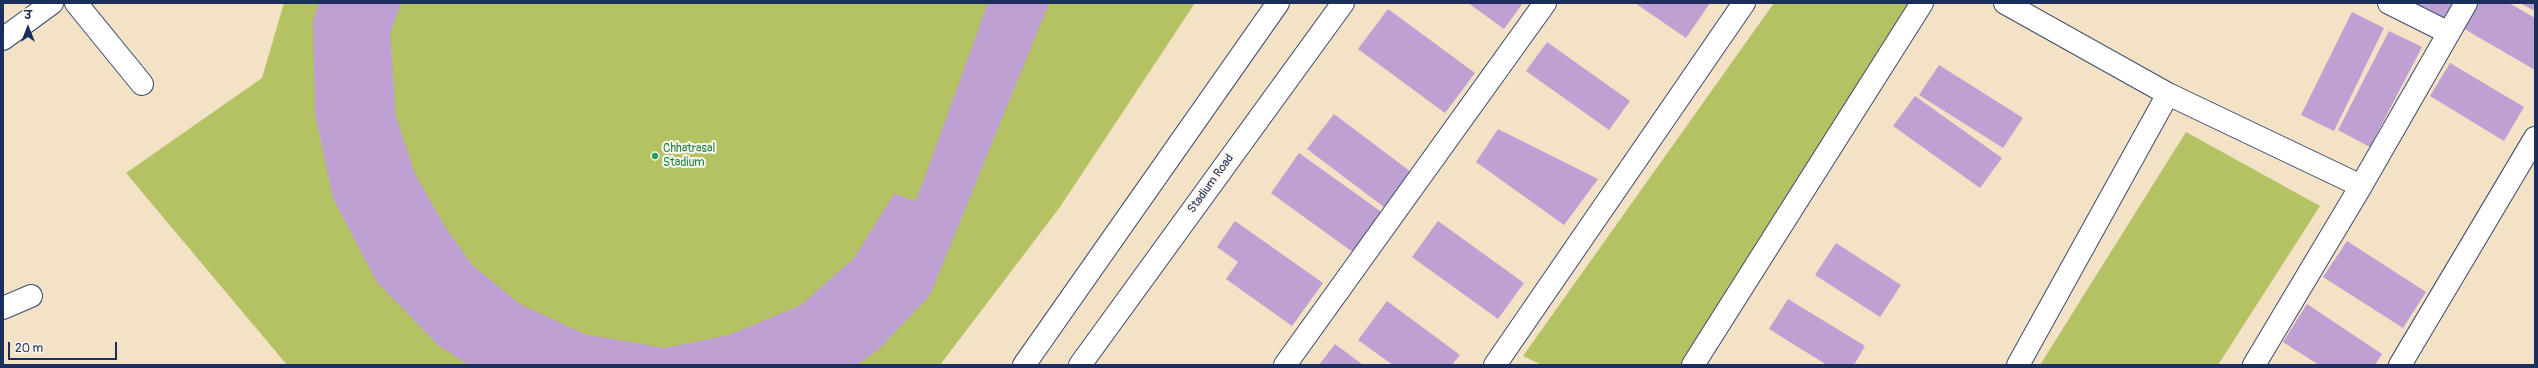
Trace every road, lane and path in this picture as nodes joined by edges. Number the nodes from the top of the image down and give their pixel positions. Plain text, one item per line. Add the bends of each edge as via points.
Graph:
1 (52, 3) edge
2 (76, 3) edge
3 (1278, 3) edge
4 (1342, 3) edge
5 (1545, 3) edge
6 (1744, 3) edge
7 (1922, 3) edge
8 (2005, 3) edge
9 (2390, 3) edge
10 (2466, 3) edge
11 (2449, 33) junction
12 (3, 39) edge
13 (142, 84) dead end
14 (2168, 94) junction
15 (2535, 138) edge
16 (2361, 186) junction
17 (31, 296) dead end
18 (3, 308) edge
19 (1024, 365) edge
20 (1080, 365) edge
21 (1285, 365) edge
22 (1495, 365) edge
23 (1693, 365) edge
24 (2018, 365) edge
25 (2254, 365) edge
26 (2400, 365) edge

1 - 12 street
2 - 13 street
3 - 19 street
4 - 20 street, Stadium Road
5 - 21 street
6 - 22 street
7 - 23 street
8 - 14 street
9 - 11 street
10 - 11 street
11 - 16 street
14 - 16 street
14 - 24 street
15 - 26 street
16 - 25 street
17 - 18 street

